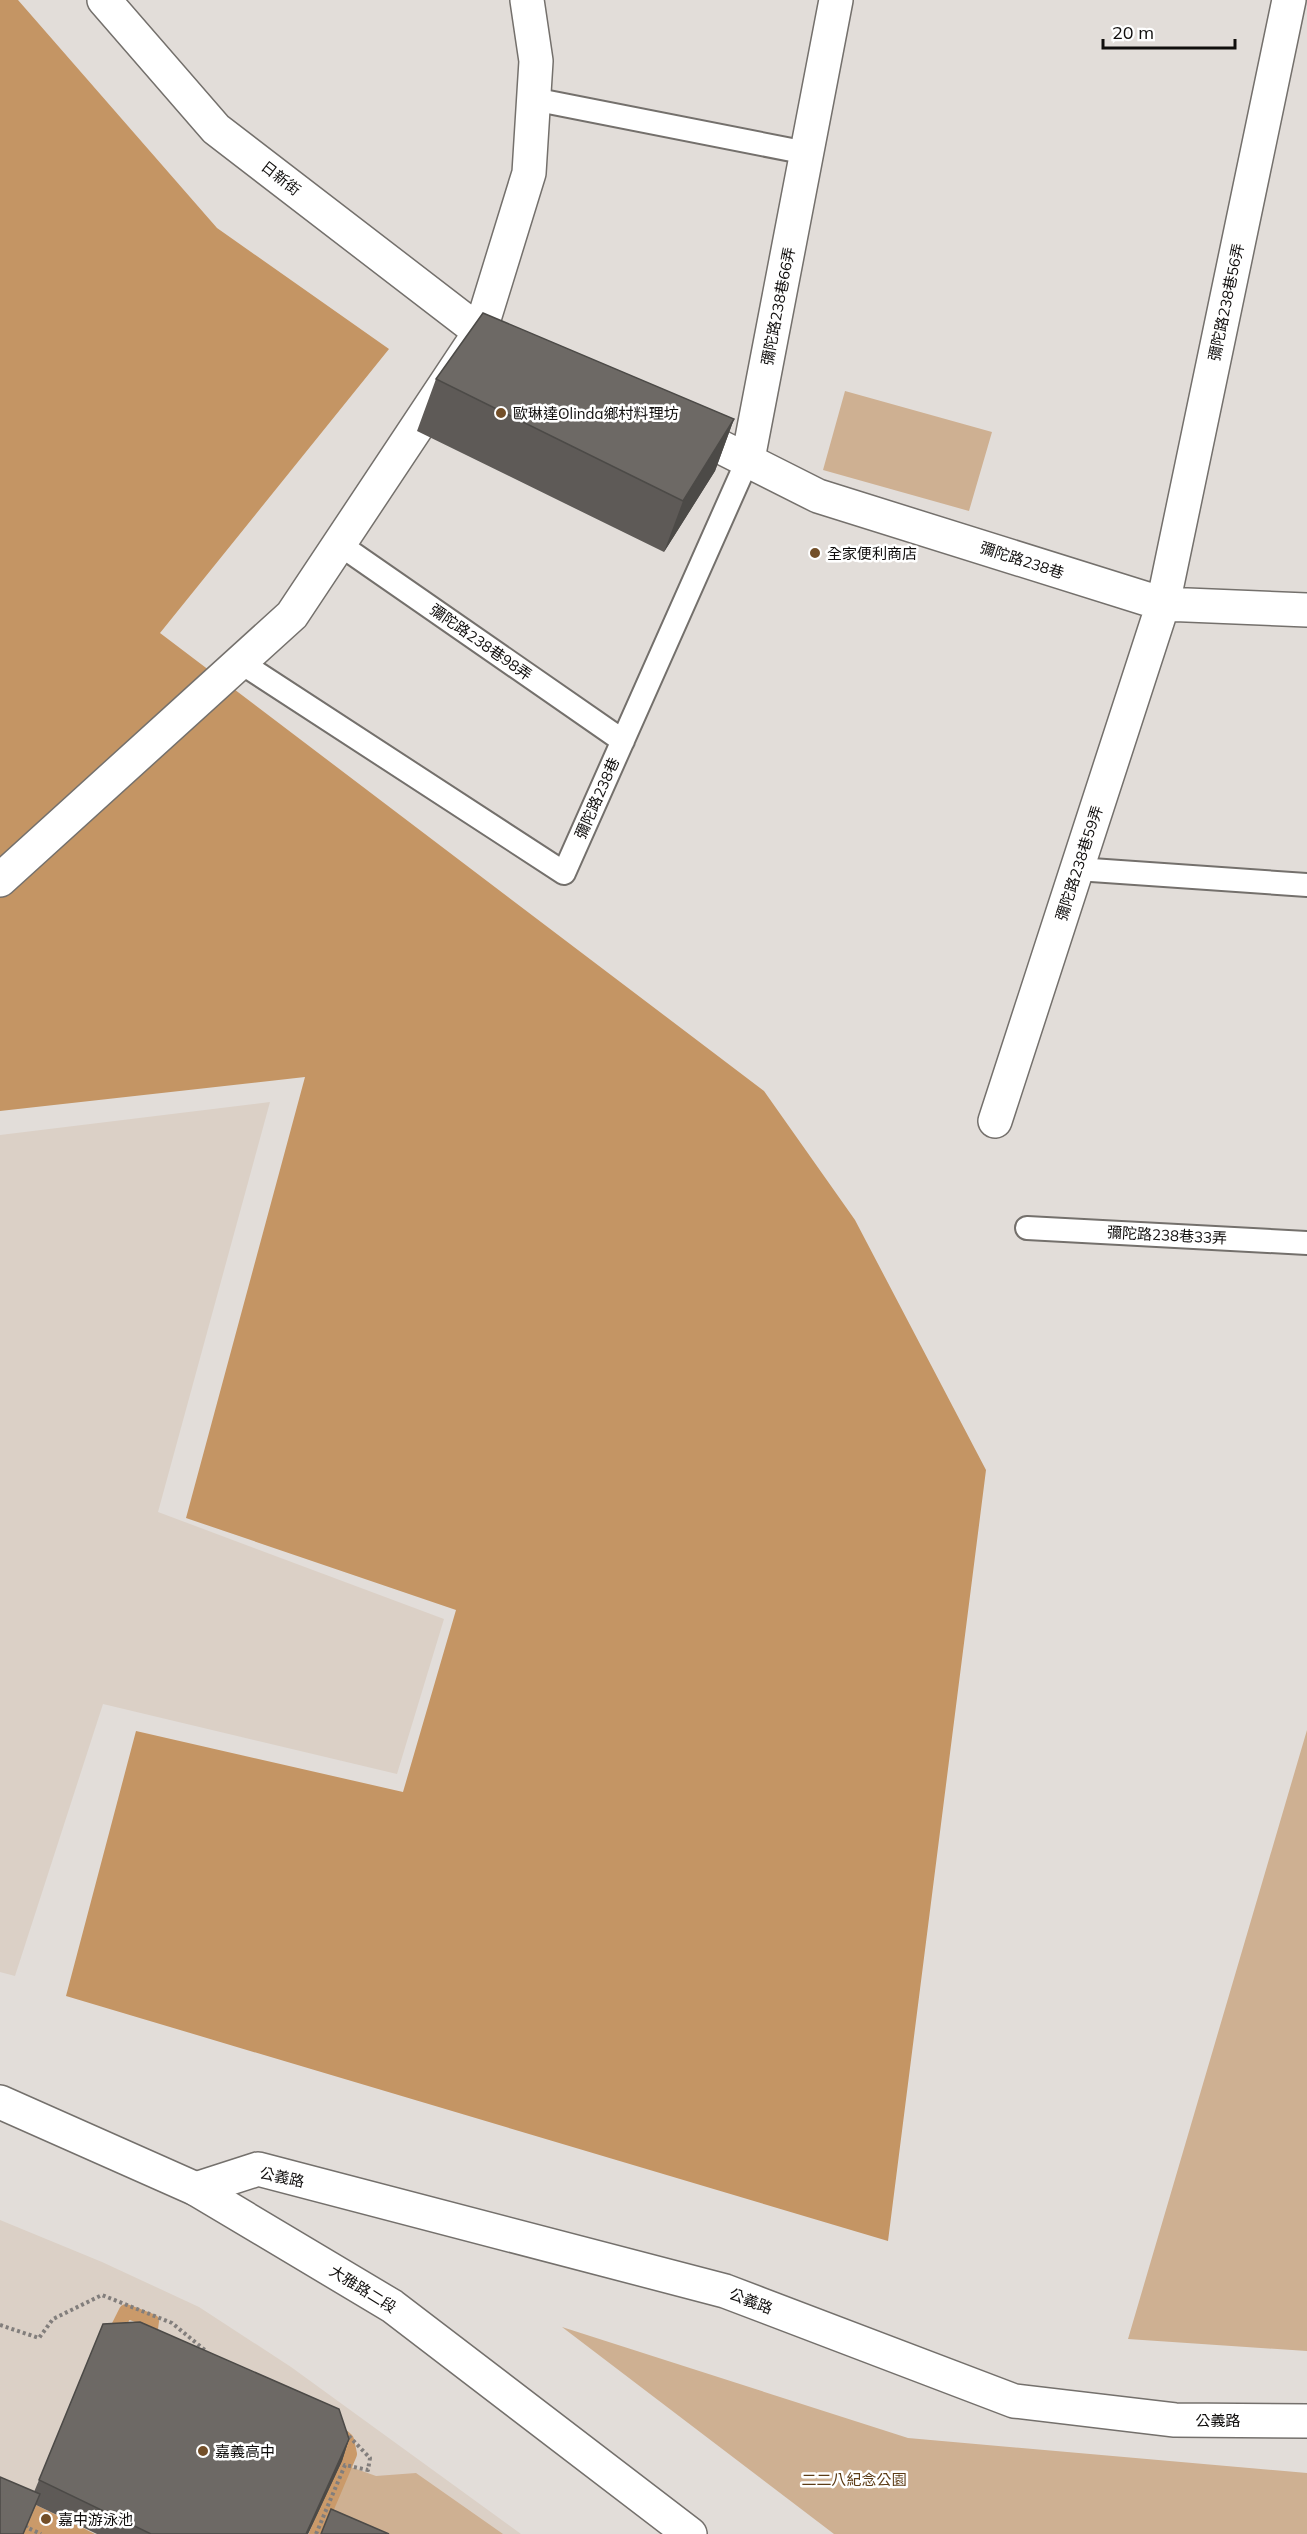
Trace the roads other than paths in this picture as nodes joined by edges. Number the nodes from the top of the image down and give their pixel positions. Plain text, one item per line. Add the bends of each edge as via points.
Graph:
1 (104, 0) edge
2 (527, 0) edge
3 (836, 0) edge
4 (1289, 0) edge
5 (533, 99) junction
6 (807, 153) junction
7 (480, 332) junction
8 (534, 358) edge
9 (652, 413) edge
10 (748, 459) junction
11 (339, 544) junction
12 (1163, 604) junction
13 (1307, 610) edge
14 (240, 662) junction
15 (623, 741) junction
16 (1077, 869) junction
17 (0, 880) edge
18 (1307, 885) edge
19 (995, 1121) dead end
20 (1027, 1227) dead end
21 (1307, 1244) edge
22 (0, 2102) edge
23 (196, 2189) junction
24 (1307, 2421) edge
25 (690, 2534) edge

1 - 7 street, 日新街 via 216,129
2 - 5 street via 536,61
3 - 6 street, 彌陀路238巷66弄
4 - 12 street, 彌陀路238巷56弄
5 - 6 lane
5 - 7 street via 529,173
6 - 10 street, 彌陀路238巷66弄
7 - 8 street
7 - 11 street
9 - 10 street, 彌陀路238巷
10 - 12 street, 彌陀路238巷 via 818,496
10 - 15 lane, 彌陀路238巷
11 - 14 street via 292,615
11 - 15 lane, 彌陀路238巷98弄
12 - 13 street, 彌陀路238巷
12 - 16 street, 彌陀路238巷59弄
14 - 15 lane, 彌陀路238巷 via 564,873
14 - 17 street
16 - 18 lane
16 - 19 street, 彌陀路238巷59弄
20 - 21 lane, 彌陀路238巷33弄
22 - 23 street, 大雅路二段
23 - 24 street, 公義路 via 258,2169 725,2291 1014,2401 1175,2420
23 - 25 street, 大雅路二段 via 392,2306

